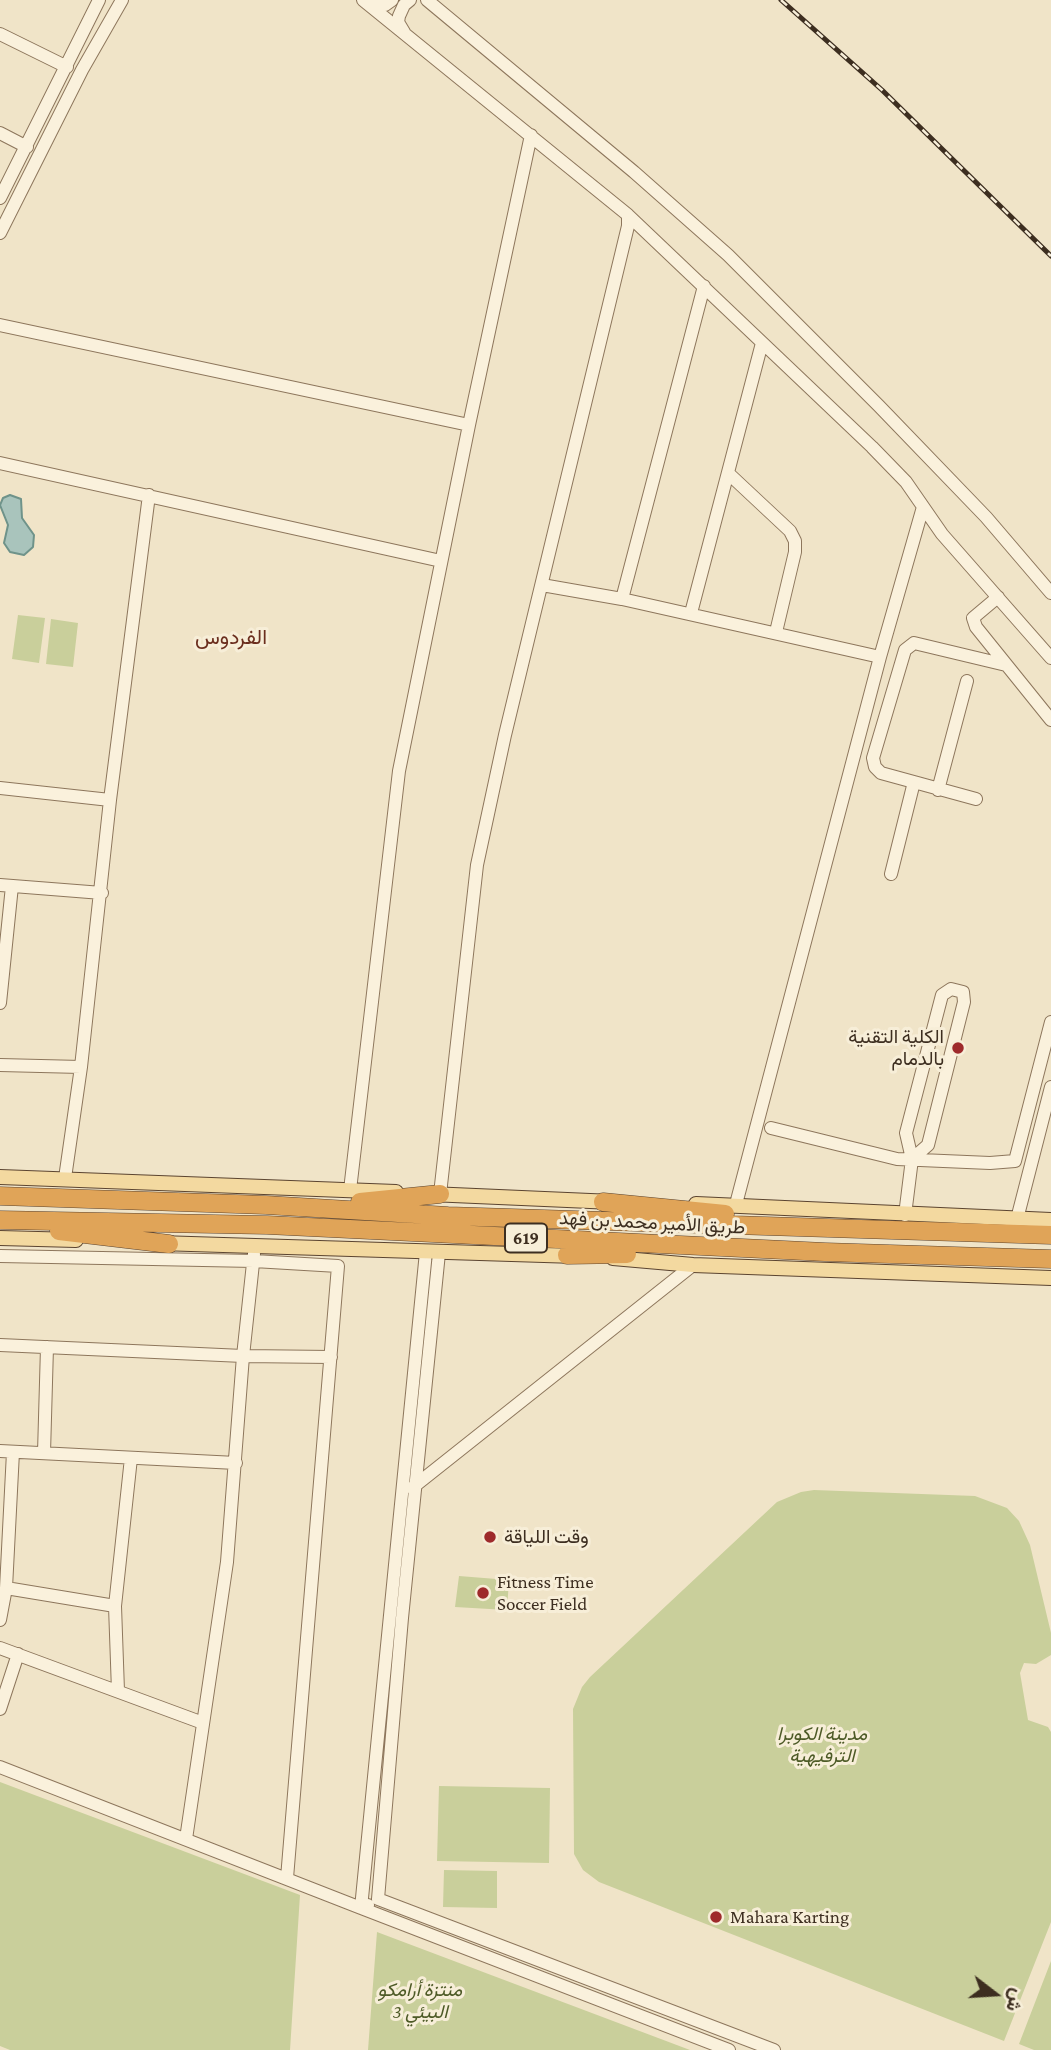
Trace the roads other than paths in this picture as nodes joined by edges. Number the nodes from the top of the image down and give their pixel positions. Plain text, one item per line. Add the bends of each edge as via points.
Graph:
1 (99, 0) edge
2 (122, 0) edge
3 (392, 0) edge
4 (410, 0) edge
5 (428, 1) edge
6 (366, 2) edge
7 (405, 33) junction
8 (0, 34) edge
9 (67, 67) junction
10 (0, 133) edge
11 (531, 135) junction
12 (27, 146) junction
13 (0, 198) edge
14 (628, 215) junction
15 (0, 233) edge
16 (704, 286) junction
17 (0, 325) edge
18 (762, 344) junction
19 (469, 425) junction
20 (0, 463) edge
21 (728, 473) junction
22 (149, 495) junction
23 (923, 507) junction
24 (441, 561) junction
25 (542, 585) junction
26 (1051, 593) edge
27 (998, 597) junction
28 (622, 598) junction
29 (691, 614) junction
30 (776, 632) junction
31 (880, 657) junction
32 (1051, 658) edge
33 (1006, 665) junction
34 (967, 681) dead end
35 (1051, 720) edge
36 (914, 782) junction
37 (0, 788) edge
38 (938, 790) junction
39 (976, 799) dead end
40 (110, 800) junction
41 (891, 874) dead end
42 (6, 885) edge
43 (102, 893) junction
44 (3, 970) edge
45 (0, 1003) edge
46 (1051, 1021) edge
47 (0, 1065) edge
48 (81, 1067) junction
49 (1051, 1087) edge
50 (1048, 1112) edge
51 (771, 1128) dead end
52 (912, 1159) junction
53 (0, 1177) edge
54 (65, 1178) junction
55 (350, 1191) junction
56 (440, 1194) junction
57 (0, 1195) edge
58 (603, 1202) junction
59 (266, 1205) junction
60 (736, 1205) junction
61 (905, 1215) junction
62 (1017, 1219) junction
63 (1051, 1220) edge
64 (0, 1222) edge
65 (879, 1229) junction
66 (1051, 1235) edge
67 (0, 1238) edge
68 (169, 1244) junction
69 (433, 1252) junction
70 (825, 1252) junction
71 (254, 1254) junction
72 (567, 1255) junction
73 (0, 1256) edge
74 (1051, 1259) edge
75 (694, 1265) junction
76 (1051, 1278) edge
77 (0, 1345) edge
78 (47, 1347) junction
79 (243, 1356) junction
80 (331, 1357) junction
81 (7, 1452) edge
82 (44, 1453) junction
83 (131, 1458) junction
84 (236, 1463) junction
85 (416, 1487) junction
86 (402, 1493) junction
87 (6, 1588) junction
88 (116, 1606) junction
89 (0, 1620) edge
90 (0, 1648) edge
91 (18, 1654) junction
92 (118, 1692) junction
93 (0, 1709) edge
94 (203, 1723) junction
95 (0, 1767) edge
96 (186, 1839) junction
97 (287, 1878) junction
98 (378, 1899) junction
99 (361, 1908) junction
100 (479, 1937) junction
101 (474, 1952) junction
102 (642, 1999) junction
103 (636, 2015) junction
104 (729, 2050) edge
105 (774, 2050) edge

1 - 9 street
2 - 15 street
3 - 6 street via 380,6
4 - 7 street via 399,16
5 - 26 street via 727,255 986,517
6 - 7 street
7 - 11 street
8 - 9 street
9 - 12 street
10 - 12 street
11 - 14 street
11 - 19 street
12 - 13 street
14 - 16 street
14 - 25 street
16 - 18 street
16 - 28 street
17 - 19 street
18 - 21 street
18 - 23 street via 881,456
19 - 24 street
20 - 22 street
21 - 29 street
21 - 30 street via 795,541
22 - 24 street
22 - 40 street
23 - 27 street
23 - 31 street
24 - 55 street via 399,771
25 - 28 street
25 - 56 street via 477,865
27 - 32 street
27 - 33 street via 973,618
28 - 29 street
29 - 30 street
30 - 31 street
31 - 60 street
33 - 35 street
33 - 36 street via 914,643 905,650 873,758 881,773
34 - 38 street
36 - 38 street
36 - 41 street
37 - 40 street
38 - 39 street
40 - 43 street
42 - 43 street
42 - 44 street
43 - 48 street
44 - 45 street
46 - 52 street via 1015,1161
47 - 48 street
48 - 54 street
49 - 50 street
50 - 62 street
51 - 52 street
52 - 52 street via 928,1145 963,992 951,989 943,995 906,1133
52 - 61 street
53 - 54 main road
54 - 55 main road
55 - 56 main road
56 - 58 main road
56 - 59 highway
57 - 59 highway, طريق الأمير محمد بن فهد / 619
58 - 60 main road
58 - 65 highway
59 - 65 highway, طريق الأمير محمد بن فهد / 619 via 448,1216
60 - 61 main road
61 - 62 main road
62 - 63 main road
64 - 68 highway
64 - 70 highway, طريق الأمير محمد بن فهد / 619 via 267,1225
65 - 66 highway, طريق الأمير محمد بن فهد / 619
67 - 68 main road
68 - 71 main road
69 - 71 main road
69 - 72 main road
69 - 85 street
69 - 86 street
70 - 72 highway
70 - 74 highway, طريق الأمير محمد بن فهد / 619
71 - 73 street
71 - 79 street
71 - 80 street via 338,1266
72 - 75 main road
75 - 76 main road
75 - 85 street
77 - 78 street
78 - 79 street
78 - 82 street
79 - 80 street
79 - 84 street
80 - 97 street
81 - 82 street
81 - 87 street
82 - 83 street
83 - 84 street
83 - 88 street
84 - 94 street via 227,1562
85 - 86 street
85 - 98 street
86 - 99 street
87 - 88 street
87 - 89 street
88 - 92 street
90 - 91 street
91 - 92 street
91 - 93 street
92 - 94 street
94 - 96 street
95 - 96 street
96 - 97 street
97 - 99 street
98 - 99 street
98 - 100 street
99 - 101 street
100 - 101 street
100 - 102 street
101 - 103 street
102 - 103 street
102 - 105 street
103 - 104 street

